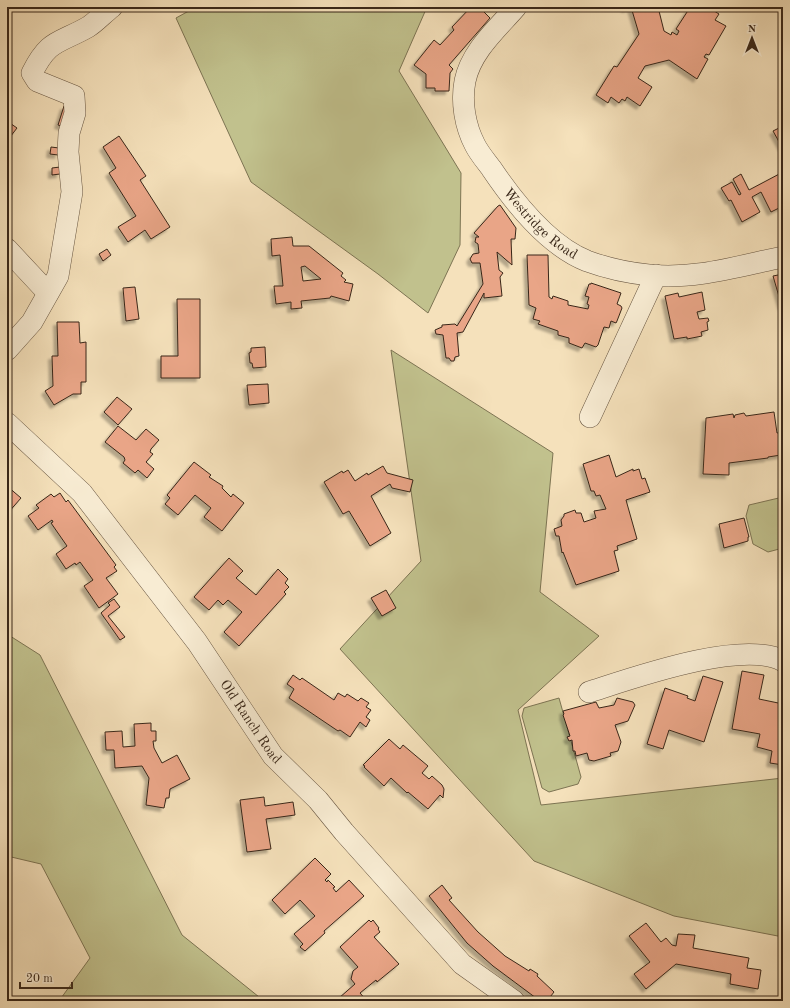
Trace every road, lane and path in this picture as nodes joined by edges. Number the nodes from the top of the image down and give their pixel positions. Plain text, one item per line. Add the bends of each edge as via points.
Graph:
1 (112, 7) edge
2 (516, 7) edge
3 (7, 249) edge
4 (783, 257) edge
5 (656, 275) junction
6 (48, 293) junction
7 (7, 350) edge
8 (590, 417) dead end
9 (7, 423) edge
10 (783, 661) edge
11 (589, 692) dead end
12 (514, 1001) edge

1 - 6 street via 89,26 56,42 41,55 32,73 37,81 74,96 75,113 69,133 68,152 72,192 58,276
2 - 5 street, Westridge Road via 481,46 465,79 464,107 467,126 475,145 502,184 554,241 587,261
3 - 6 street
4 - 5 street, Westridge Road via 686,276
5 - 8 street
6 - 7 street via 32,322
9 - 12 street, Old Ranch Road via 82,493 197,642 273,756 318,800 462,964
10 - 11 street via 774,656 736,655 683,663

